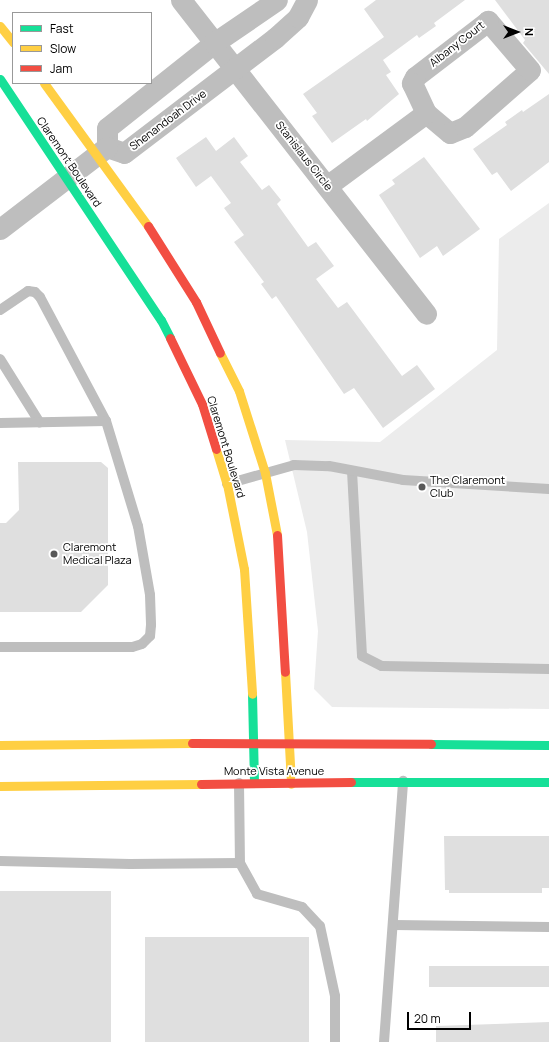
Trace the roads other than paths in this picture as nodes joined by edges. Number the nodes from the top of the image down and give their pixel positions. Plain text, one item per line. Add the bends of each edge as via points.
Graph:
1 (181, 0) edge
2 (277, 0) edge
3 (307, 0) edge
4 (0, 26) edge
5 (12, 41) edge
6 (214, 43) junction
7 (235, 68) junction
8 (0, 79) edge
9 (45, 84) edge
10 (426, 112) junction
11 (102, 151) junction
12 (65, 180) junction
13 (327, 186) junction
14 (0, 229) edge
15 (0, 310) edge
16 (426, 314) dead end
17 (0, 359) edge
18 (106, 421) junction
19 (40, 423) junction
20 (0, 424) edge
21 (352, 471) junction
22 (265, 473) junction
23 (227, 484) junction
24 (549, 489) edge
25 (0, 647) edge
26 (549, 669) edge
27 (253, 742) junction
28 (289, 743) junction
29 (0, 745) edge
30 (549, 745) edge
31 (403, 781) junction
32 (549, 782) edge
33 (239, 783) junction
34 (254, 783) junction
35 (291, 784) junction
36 (0, 786) edge
37 (0, 861) edge
38 (240, 863) junction
39 (394, 925) junction
40 (549, 927) edge
41 (335, 1042) edge
42 (384, 1042) edge

1 - 6 street, Stanislaus Circle
2 - 6 street
3 - 7 street, Shenandoah Drive via 298,17
4 - 5 main road
6 - 7 street, Stanislaus Circle
6 - 11 street via 107,128
7 - 11 street, Shenandoah Drive via 124,153
7 - 13 street, Stanislaus Circle
8 - 12 main road, Claremont Boulevard
9 - 11 main road
10 - 10 street, Albany Court via 450,133 460,129 530,70 488,20 415,77 412,83
10 - 13 street
11 - 12 street
11 - 22 main road via 196,302 239,391
12 - 14 street
12 - 23 main road, Claremont Boulevard via 161,320 202,404
13 - 16 street, Stanislaus Circle
15 - 18 lane via 28,291 35,292 40,297
17 - 19 lane
18 - 19 lane
18 - 25 lane via 138,526 150,595 150,636 142,644 132,648
19 - 20 lane
21 - 22 lane via 329,466 294,465
21 - 24 lane via 403,480
21 - 26 lane via 362,656 382,666
22 - 23 lane
22 - 28 main road via 279,548
23 - 27 main road, Claremont Boulevard via 244,569 251,663
27 - 28 main road
27 - 29 main road
27 - 34 main road, Claremont Boulevard
28 - 30 main road
28 - 35 main road
31 - 32 main road, Monte Vista Avenue
31 - 35 main road, Monte Vista Avenue
31 - 39 lane
33 - 34 main road, Monte Vista Avenue
33 - 36 main road, Monte Vista Avenue
33 - 38 lane
34 - 35 main road, Monte Vista Avenue
37 - 38 lane
38 - 41 lane via 257,894 302,907 320,926 335,996
39 - 40 lane
39 - 42 lane

